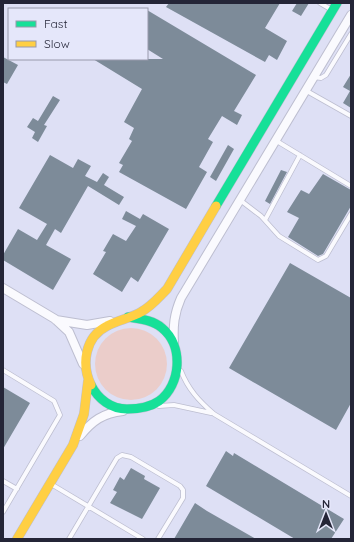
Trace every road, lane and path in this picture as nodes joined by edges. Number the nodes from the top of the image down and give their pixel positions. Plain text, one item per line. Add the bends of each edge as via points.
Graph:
1 (320, 3) edge
2 (335, 7) edge
3 (351, 15) edge
4 (351, 34) edge
5 (313, 77) junction
6 (305, 90) junction
7 (351, 116) edge
8 (275, 140) junction
9 (300, 155) junction
10 (351, 186) edge
11 (240, 200) junction
12 (351, 214) edge
13 (265, 220) junction
14 (3, 288) edge
15 (128, 318) junction
16 (55, 320) junction
17 (118, 320) junction
18 (175, 346) junction
19 (178, 363) junction
20 (3, 370) edge
21 (87, 377) junction
22 (151, 406) junction
23 (131, 411) junction
24 (214, 414) junction
25 (73, 445) junction
26 (3, 481) edge
27 (50, 483) junction
28 (17, 489) junction
29 (351, 496) edge
30 (88, 506) junction
31 (3, 512) edge
32 (17, 539) edge
33 (69, 539) edge
34 (143, 539) edge
35 (158, 539) edge

1 - 2 lane
2 - 15 street via 167,289 155,303
3 - 5 street
4 - 5 lane via 326,75
5 - 6 street
6 - 7 lane
6 - 8 street
8 - 9 lane
8 - 11 street
9 - 10 lane
9 - 13 lane
11 - 13 lane
11 - 18 street via 175,312
12 - 13 lane via 326,256 321,260 279,236
14 - 16 street
15 - 17 street
15 - 18 street via 147,320 164,330
16 - 17 street via 87,325
16 - 21 street via 69,332 81,356
17 - 21 street via 103,327 91,340 85,356
18 - 19 street
19 - 22 street via 175,381 166,396
19 - 24 lane via 186,385 199,402
20 - 28 lane via 54,401 60,415
21 - 23 street via 95,393 105,402
21 - 25 street via 86,412
22 - 23 street
22 - 24 lane via 174,405
23 - 25 street via 108,413 95,419
24 - 29 lane
25 - 27 street
26 - 28 lane
27 - 30 lane
27 - 32 street
28 - 31 lane
30 - 33 lane
30 - 34 lane
30 - 35 lane via 117,458 122,455 131,457 183,490 183,498

